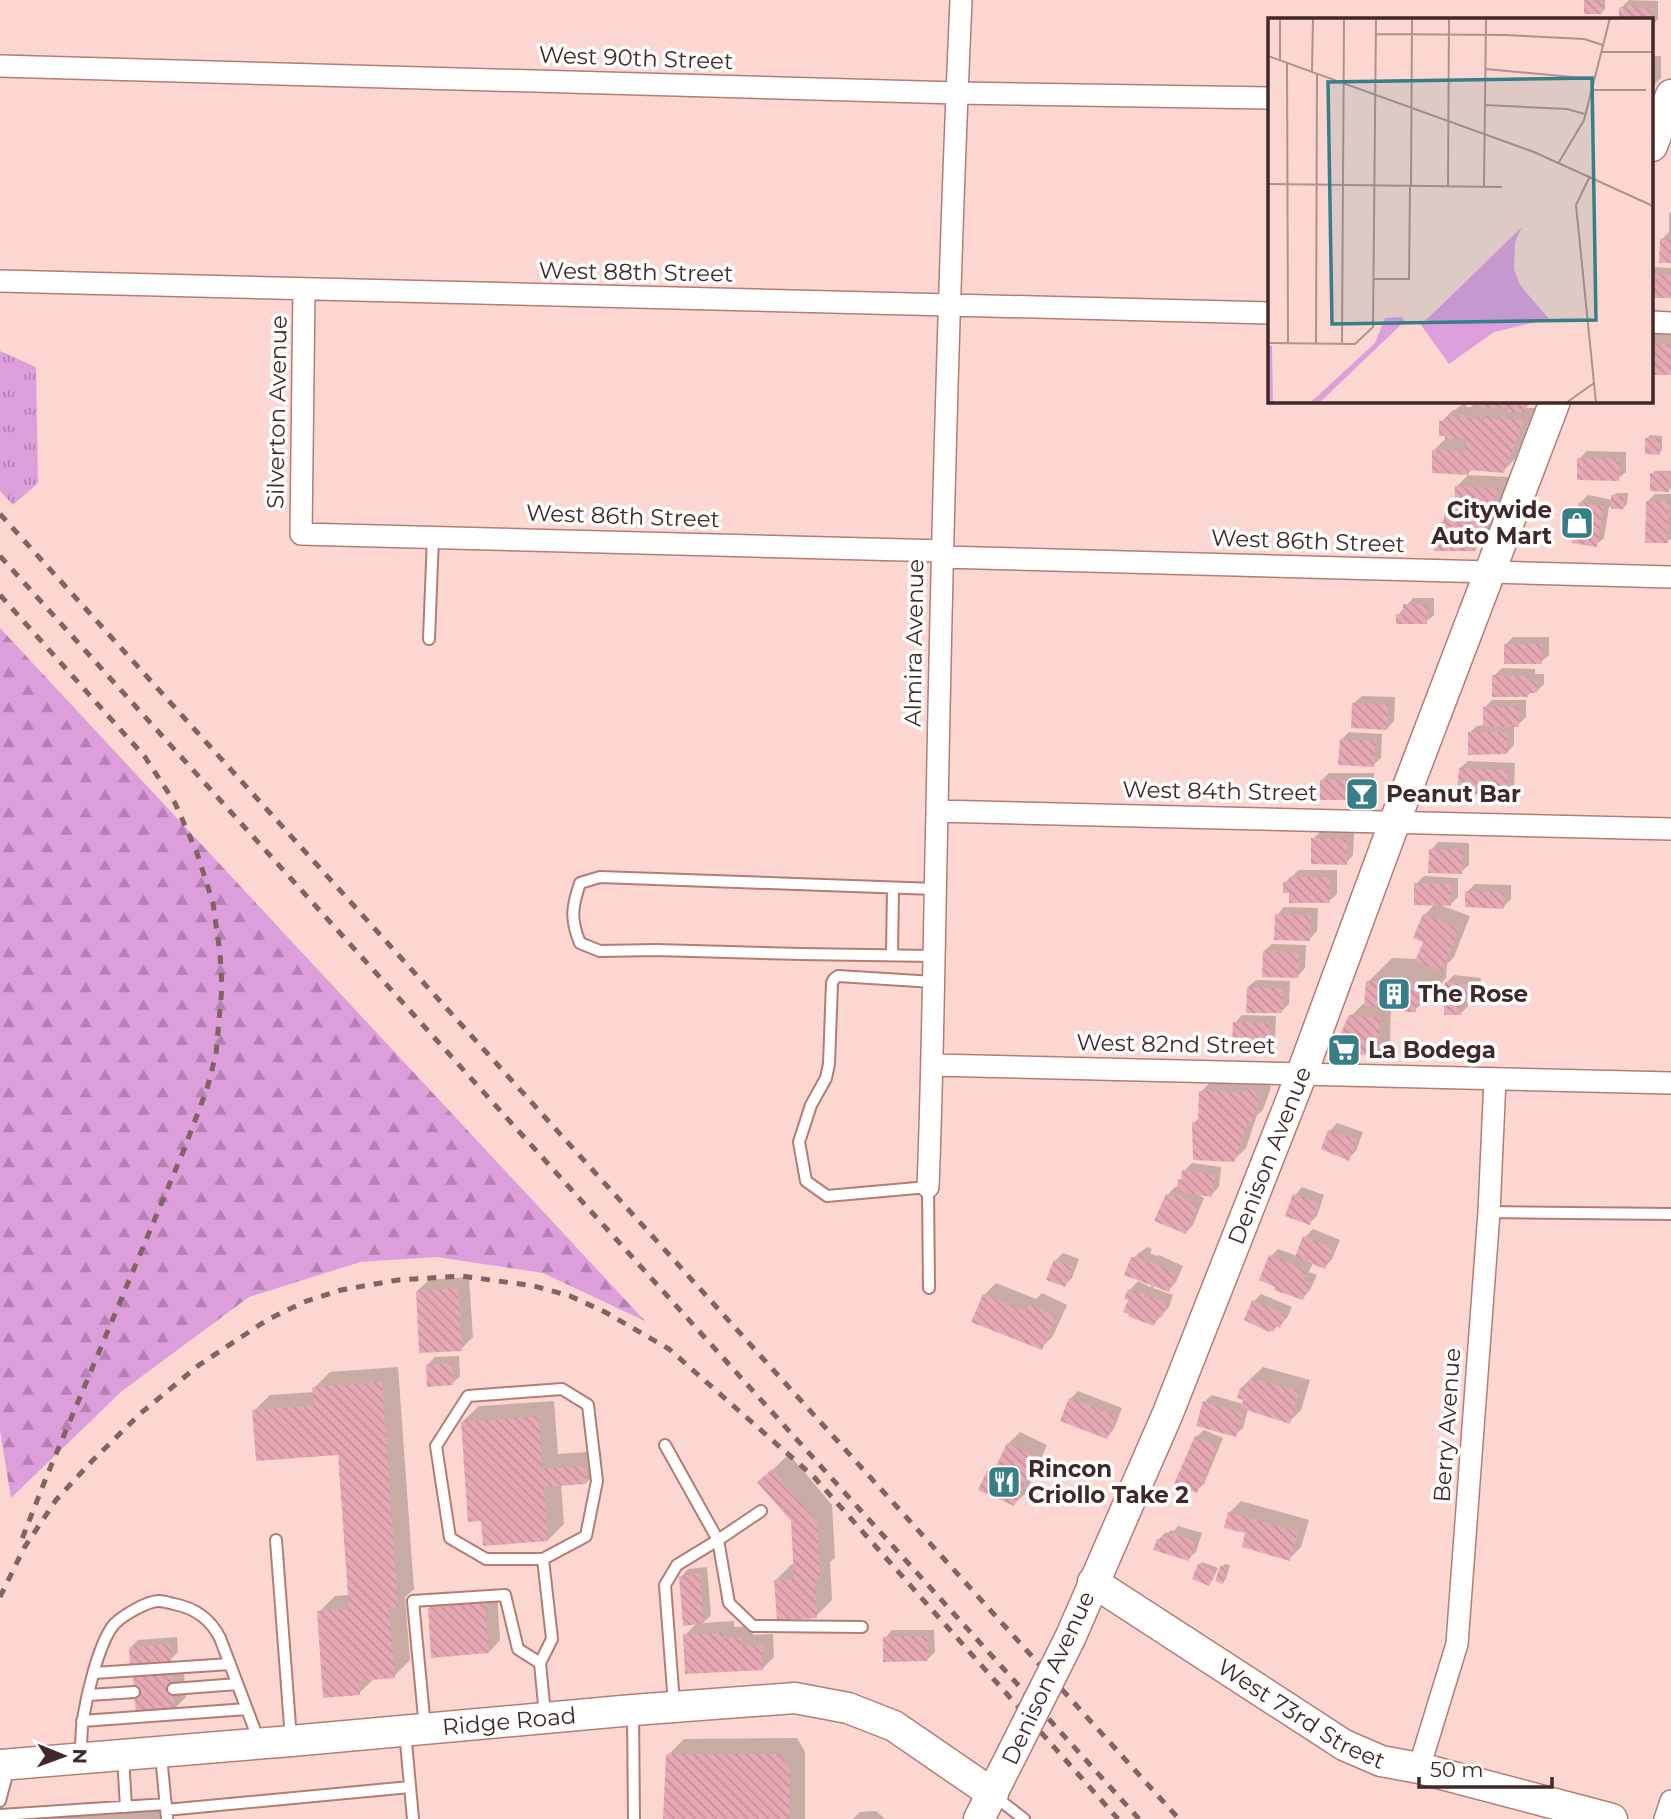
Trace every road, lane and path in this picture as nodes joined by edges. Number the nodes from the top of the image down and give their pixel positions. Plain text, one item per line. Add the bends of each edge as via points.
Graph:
1 (961, 0) edge
2 (0, 66) edge
3 (957, 93) junction
4 (1268, 98) edge
5 (1666, 101) edge
6 (1654, 140) edge
7 (0, 281) edge
8 (304, 290) junction
9 (950, 305) junction
10 (1268, 313) edge
11 (1555, 402) edge
12 (301, 534) joint
13 (433, 537) junction
14 (943, 554) junction
15 (1489, 572) junction
16 (1671, 577) edge
17 (429, 639) dead end
18 (937, 811) junction
19 (1395, 821) junction
20 (1671, 829) edge
21 (893, 888) junction
22 (936, 888) junction
23 (891, 955) junction
24 (934, 956) junction
25 (934, 982) junction
26 (933, 1065) junction
27 (1303, 1073) junction
28 (1495, 1079) junction
29 (1671, 1083) edge
30 (928, 1187) junction
31 (1489, 1212) junction
32 (1671, 1214) edge
33 (929, 1287) dead end
34 (665, 1445) dead end
35 (761, 1511) dead end
36 (276, 1540) dead end
37 (718, 1540) junction
38 (543, 1559) junction
39 (1093, 1581) junction
40 (862, 1627) dead end
41 (540, 1663) junction
42 (230, 1664) junction
43 (94, 1673) junction
44 (237, 1684) junction
45 (173, 1689) dead end
46 (134, 1692) dead end
47 (89, 1695) junction
48 (675, 1706) junction
49 (247, 1709) junction
50 (633, 1710) junction
51 (545, 1718) junction
52 (82, 1721) junction
53 (415, 1730) junction
54 (291, 1741) junction
55 (260, 1744) junction
56 (160, 1752) junction
57 (123, 1755) junction
58 (81, 1758) junction
59 (5, 1765) edge
60 (1419, 1768) junction
61 (410, 1787) junction
62 (0, 1801) edge
63 (1671, 1801) edge
64 (127, 1807) junction
65 (986, 1807) edge
66 (166, 1811) edge
67 (0, 1815) edge
68 (1597, 1817) edge
69 (413, 1819) edge
70 (634, 1819) edge
71 (1024, 1819) edge
72 (1665, 1819) edge

1 - 3 street, Almira Avenue
2 - 3 street, West 90th Street
3 - 4 street, West 90th Street
3 - 9 street, Almira Avenue
5 - 6 main road
7 - 8 street, West 88th Street
8 - 9 street, West 88th Street
8 - 12 street, Silverton Avenue
9 - 10 street, West 88th Street
9 - 14 street, Almira Avenue
11 - 15 main road, Denison Avenue
12 - 13 street, West 86th Street
13 - 14 street, West 86th Street
13 - 17 lane
14 - 15 street, West 86th Street
14 - 18 street, Almira Avenue
15 - 16 street, West 86th Street
15 - 19 main road, Denison Avenue
18 - 19 street, West 84th Street
18 - 22 street, Almira Avenue
19 - 20 street, West 84th Street
19 - 27 main road, Denison Avenue
21 - 22 lane
21 - 23 lane
21 - 23 lane via 600,877 580,883 573,927 580,943 600,951
22 - 24 street, Almira Avenue
23 - 24 lane
24 - 25 street, Almira Avenue
25 - 26 street, Almira Avenue
25 - 30 lane via 834,979 826,1078 799,1142 806,1181 827,1196
26 - 27 street, West 82nd Street
26 - 30 street, Almira Avenue
27 - 28 street, West 82nd Street
27 - 39 main road, Denison Avenue via 1168,1413
28 - 29 street, West 82nd Street
28 - 31 street, Berry Avenue
30 - 33 lane, Almira Avenue
31 - 32 lane
31 - 60 street, Berry Avenue via 1457,1644
34 - 37 lane
35 - 37 lane
36 - 54 lane
37 - 40 lane via 729,1603 753,1626
37 - 48 lane via 677,1565 665,1585
38 - 38 lane via 486,1559 450,1538 436,1446 468,1396 562,1389 588,1405 597,1481 586,1536
38 - 41 lane via 552,1639
39 - 60 main road, West 73rd Street via 1344,1745 1381,1761
39 - 65 main road, Denison Avenue, bridge via 1071,1636
41 - 51 lane
41 - 53 lane via 518,1649 505,1595 413,1601
42 - 43 lane
42 - 43 lane via 206,1618 180,1605 158,1601 148,1602 113,1625
42 - 44 lane
43 - 47 lane
44 - 45 lane
44 - 49 lane
46 - 47 lane
47 - 52 lane
48 - 50 main road, Ridge Road
48 - 65 main road, Ridge Road via 795,1698 848,1708 894,1726
49 - 52 lane
49 - 55 lane
50 - 51 main road, Ridge Road
50 - 70 lane
51 - 53 main road, Ridge Road
52 - 58 lane
53 - 54 main road, Ridge Road
53 - 61 lane
54 - 55 main road, Ridge Road
55 - 56 main road, Ridge Road
56 - 57 main road, Ridge Road
56 - 66 lane
57 - 58 main road, Ridge Road
57 - 64 lane
58 - 59 main road, Ridge Road
59 - 62 lane
60 - 68 main road, West 73rd Street
61 - 66 lane
61 - 69 lane
63 - 72 street
64 - 66 lane
64 - 67 lane
65 - 71 lane

